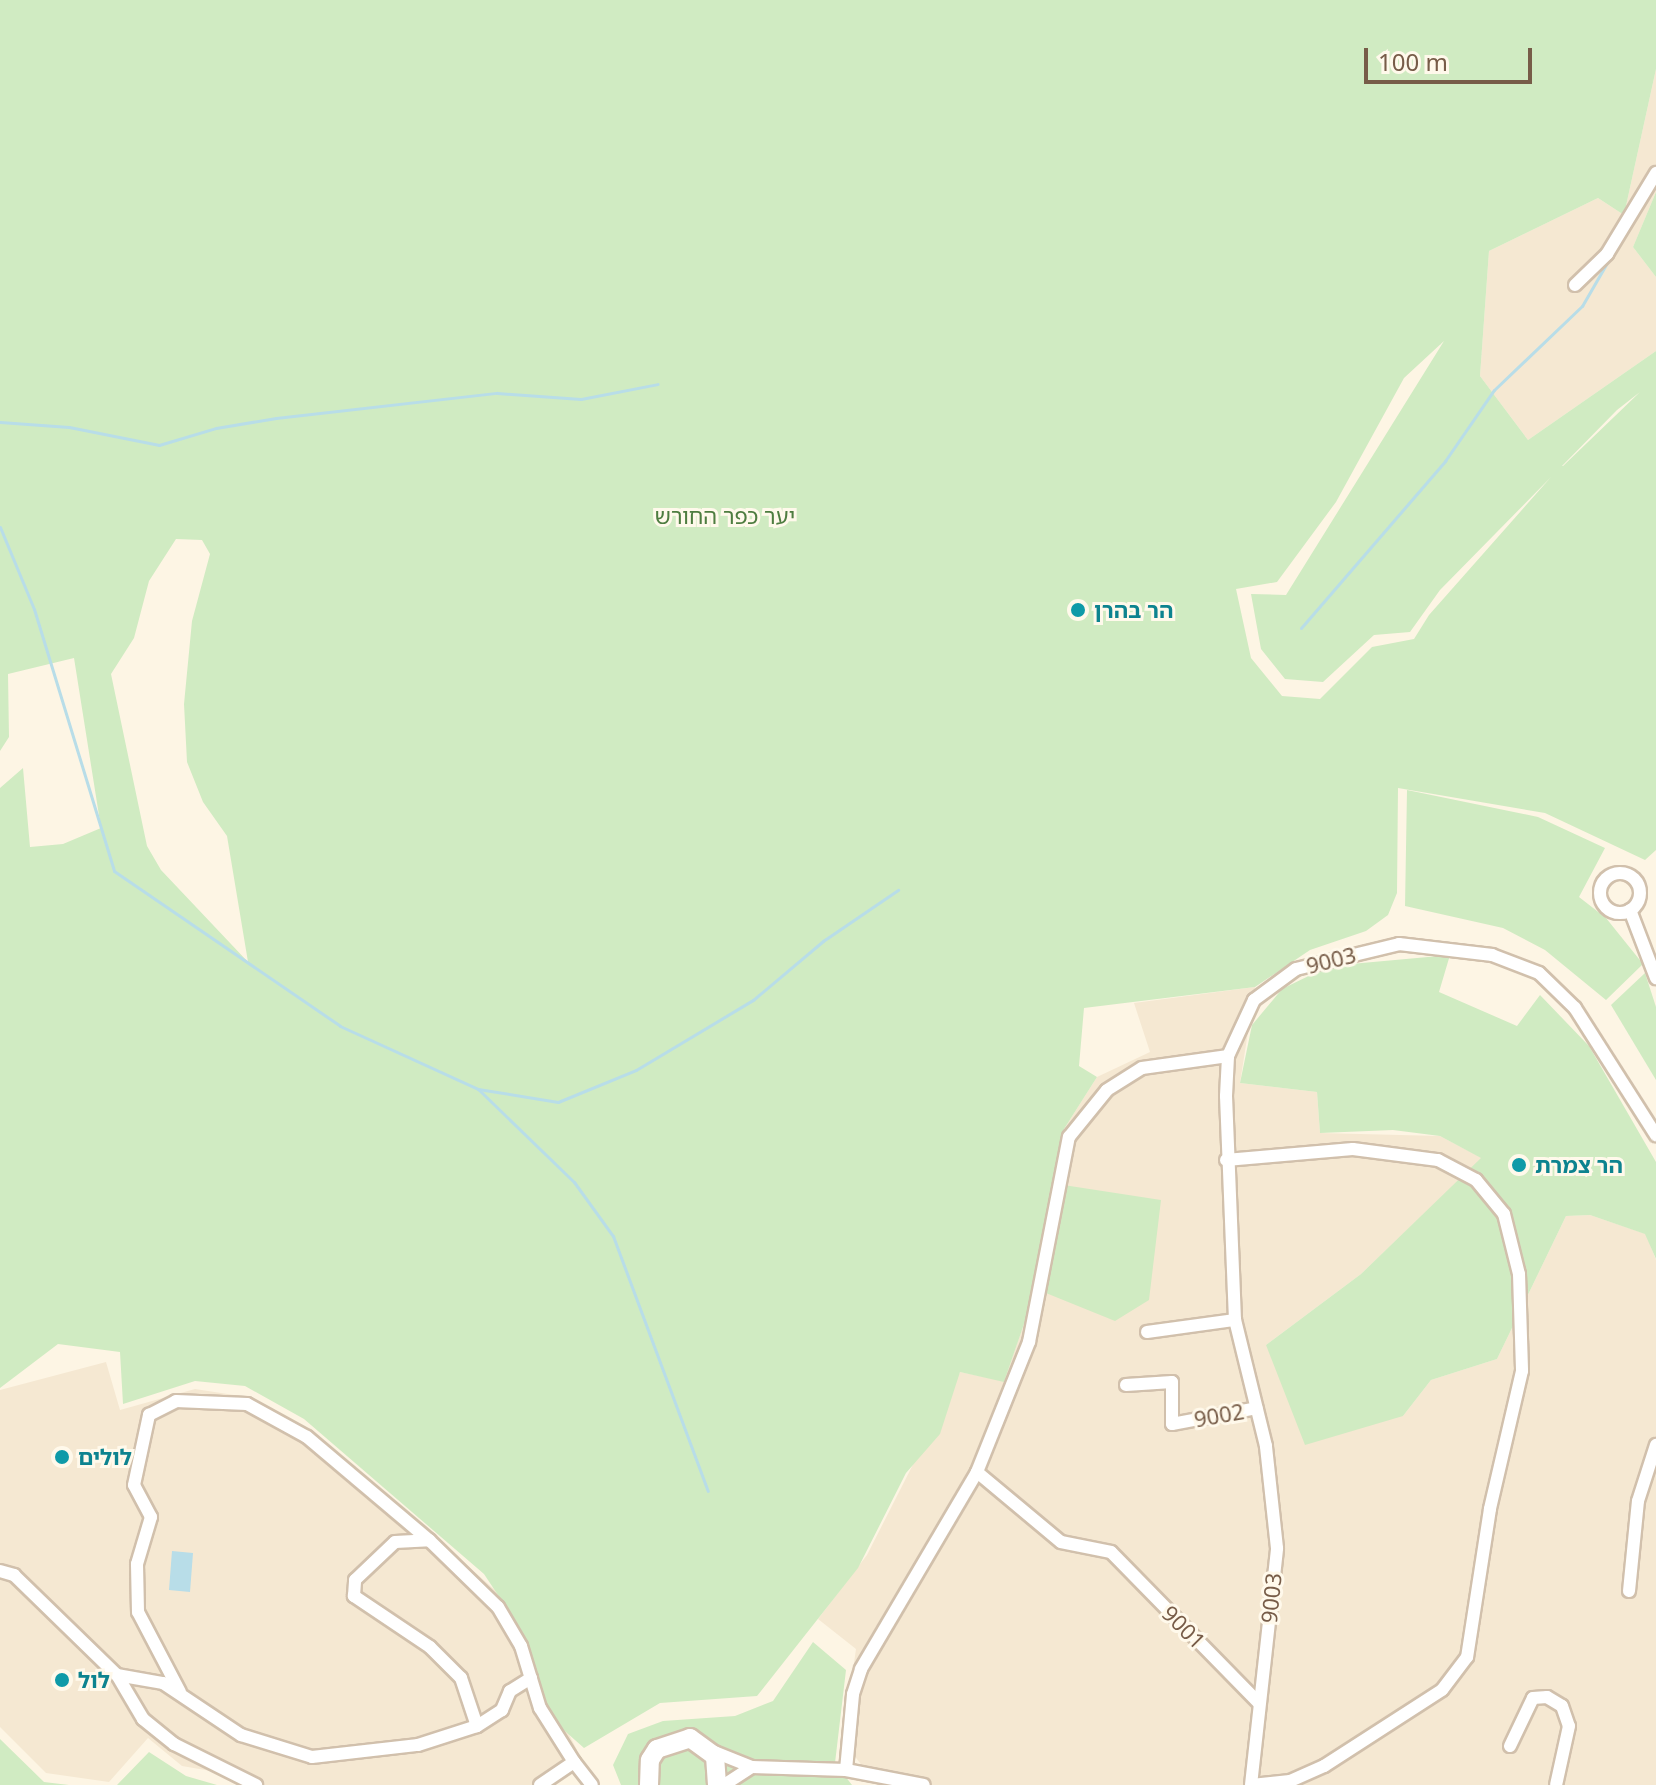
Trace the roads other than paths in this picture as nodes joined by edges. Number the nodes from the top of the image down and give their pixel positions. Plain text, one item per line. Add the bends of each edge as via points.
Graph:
1 (1656, 173) edge
2 (1575, 285) dead end
3 (1630, 910) dead end
4 (1656, 978) edge
5 (1228, 1056) junction
6 (1656, 1135) edge
7 (1226, 1160) junction
8 (1235, 1320) junction
9 (1147, 1332) dead end
10 (1126, 1385) dead end
11 (1257, 1408) junction
12 (1656, 1445) edge
13 (977, 1472) junction
14 (429, 1540) junction
15 (0, 1571) edge
16 (1629, 1591) dead end
17 (117, 1675) junction
18 (531, 1678) junction
19 (180, 1692) junction
20 (1258, 1702) junction
21 (477, 1726) junction
22 (707, 1746) junction
23 (1510, 1746) dead end
24 (574, 1762) junction
25 (752, 1767) junction
26 (846, 1770) junction
27 (256, 1785) edge
28 (540, 1785) edge
29 (592, 1785) edge
30 (649, 1785) edge
31 (717, 1785) edge
32 (724, 1785) edge
33 (924, 1785) edge
34 (1253, 1785) edge
35 (1556, 1785) edge

1 - 2 street via 1607,254
3 - 4 street
5 - 6 street, 9003 via 1254,1000 1296,969 1399,944 1450,947 1539,973 1575,1008
5 - 7 street, 9003
5 - 13 street via 1142,1068 1107,1090 1069,1137 1029,1342
7 - 8 street, 9003
7 - 34 street via 1353,1149 1438,1160 1476,1180 1504,1214 1519,1274 1522,1371 1490,1509 1467,1657 1442,1690 1324,1766 1290,1781
8 - 9 street
8 - 11 street, 9003
10 - 11 street, 9002 via 1172,1382 1172,1424
11 - 20 street, 9003 via 1274,1489 1277,1548
12 - 16 street via 1638,1501
13 - 20 street, 9001 via 1061,1542 1111,1552
13 - 26 street via 861,1669 853,1694
14 - 18 street via 498,1607 521,1646
14 - 19 street via 307,1437 247,1404 176,1401 149,1415 134,1485 151,1517 137,1564 138,1612
14 - 21 street via 395,1542 355,1580 354,1596 430,1647 461,1678
15 - 17 street via 14,1575
17 - 19 street via 163,1683
17 - 27 street via 143,1719 174,1744
18 - 21 street via 510,1691 502,1710
18 - 24 street via 540,1708
19 - 21 street via 241,1735 312,1757 418,1745
20 - 34 street, 9003
22 - 25 street
22 - 30 street via 690,1738 665,1743 650,1760
22 - 31 street via 719,1768
23 - 35 street via 1533,1698 1547,1697 1562,1706 1569,1726
24 - 28 street
24 - 29 street
25 - 26 street
25 - 32 street
26 - 33 street

